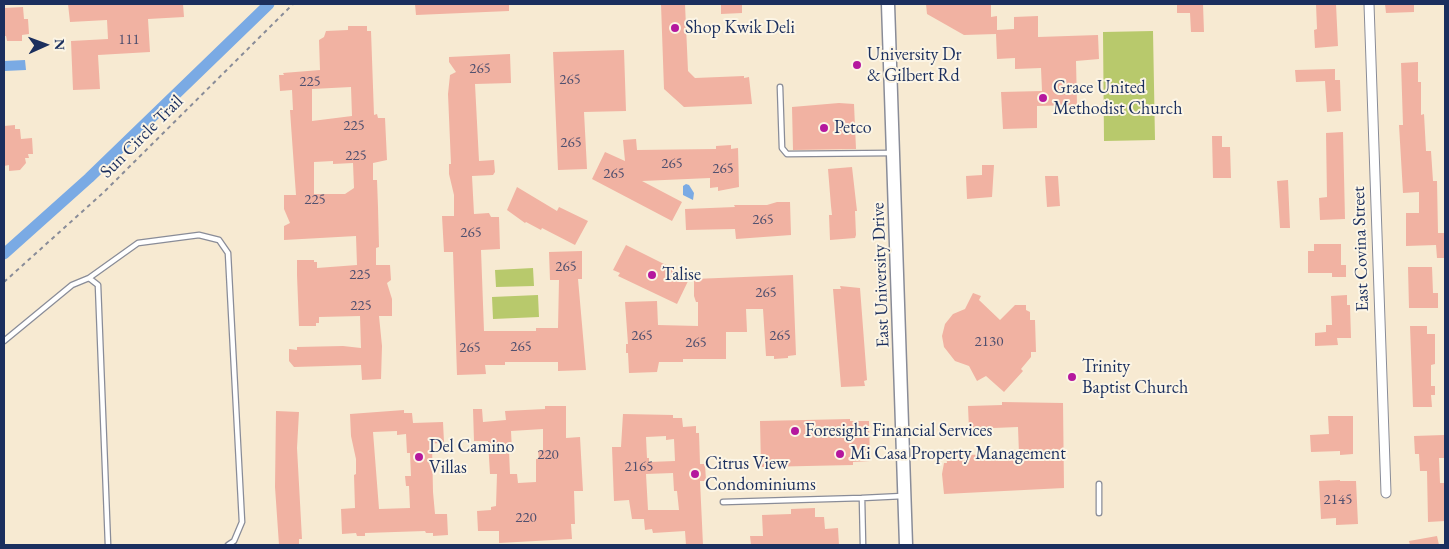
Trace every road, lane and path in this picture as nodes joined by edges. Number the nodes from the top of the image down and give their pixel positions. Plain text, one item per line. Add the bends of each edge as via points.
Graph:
1 (293, 4) edge
2 (888, 4) edge
3 (1369, 4) edge
4 (780, 86) dead end
5 (895, 153) junction
6 (89, 278) junction
7 (4, 282) edge
8 (4, 341) edge
9 (1099, 484) dead end
10 (1386, 493) dead end
11 (904, 496) junction
12 (862, 498) junction
13 (723, 502) dead end
14 (1099, 513) dead end
15 (108, 545) edge
16 (228, 545) edge
17 (864, 545) edge
18 (906, 545) edge

1 - 7 path, Sun Circle Trail via 104,192
2 - 5 main road, East University Drive
3 - 10 street, East Covina Street
4 - 5 lane via 782,148 787,154
5 - 11 main road, East University Drive
6 - 8 lane via 72,285
6 - 15 lane via 98,285
6 - 16 lane via 138,243 199,235 220,240 228,252 242,522 234,541
9 - 14 lane
11 - 12 lane
11 - 18 main road, East University Drive
12 - 13 lane
12 - 17 lane

